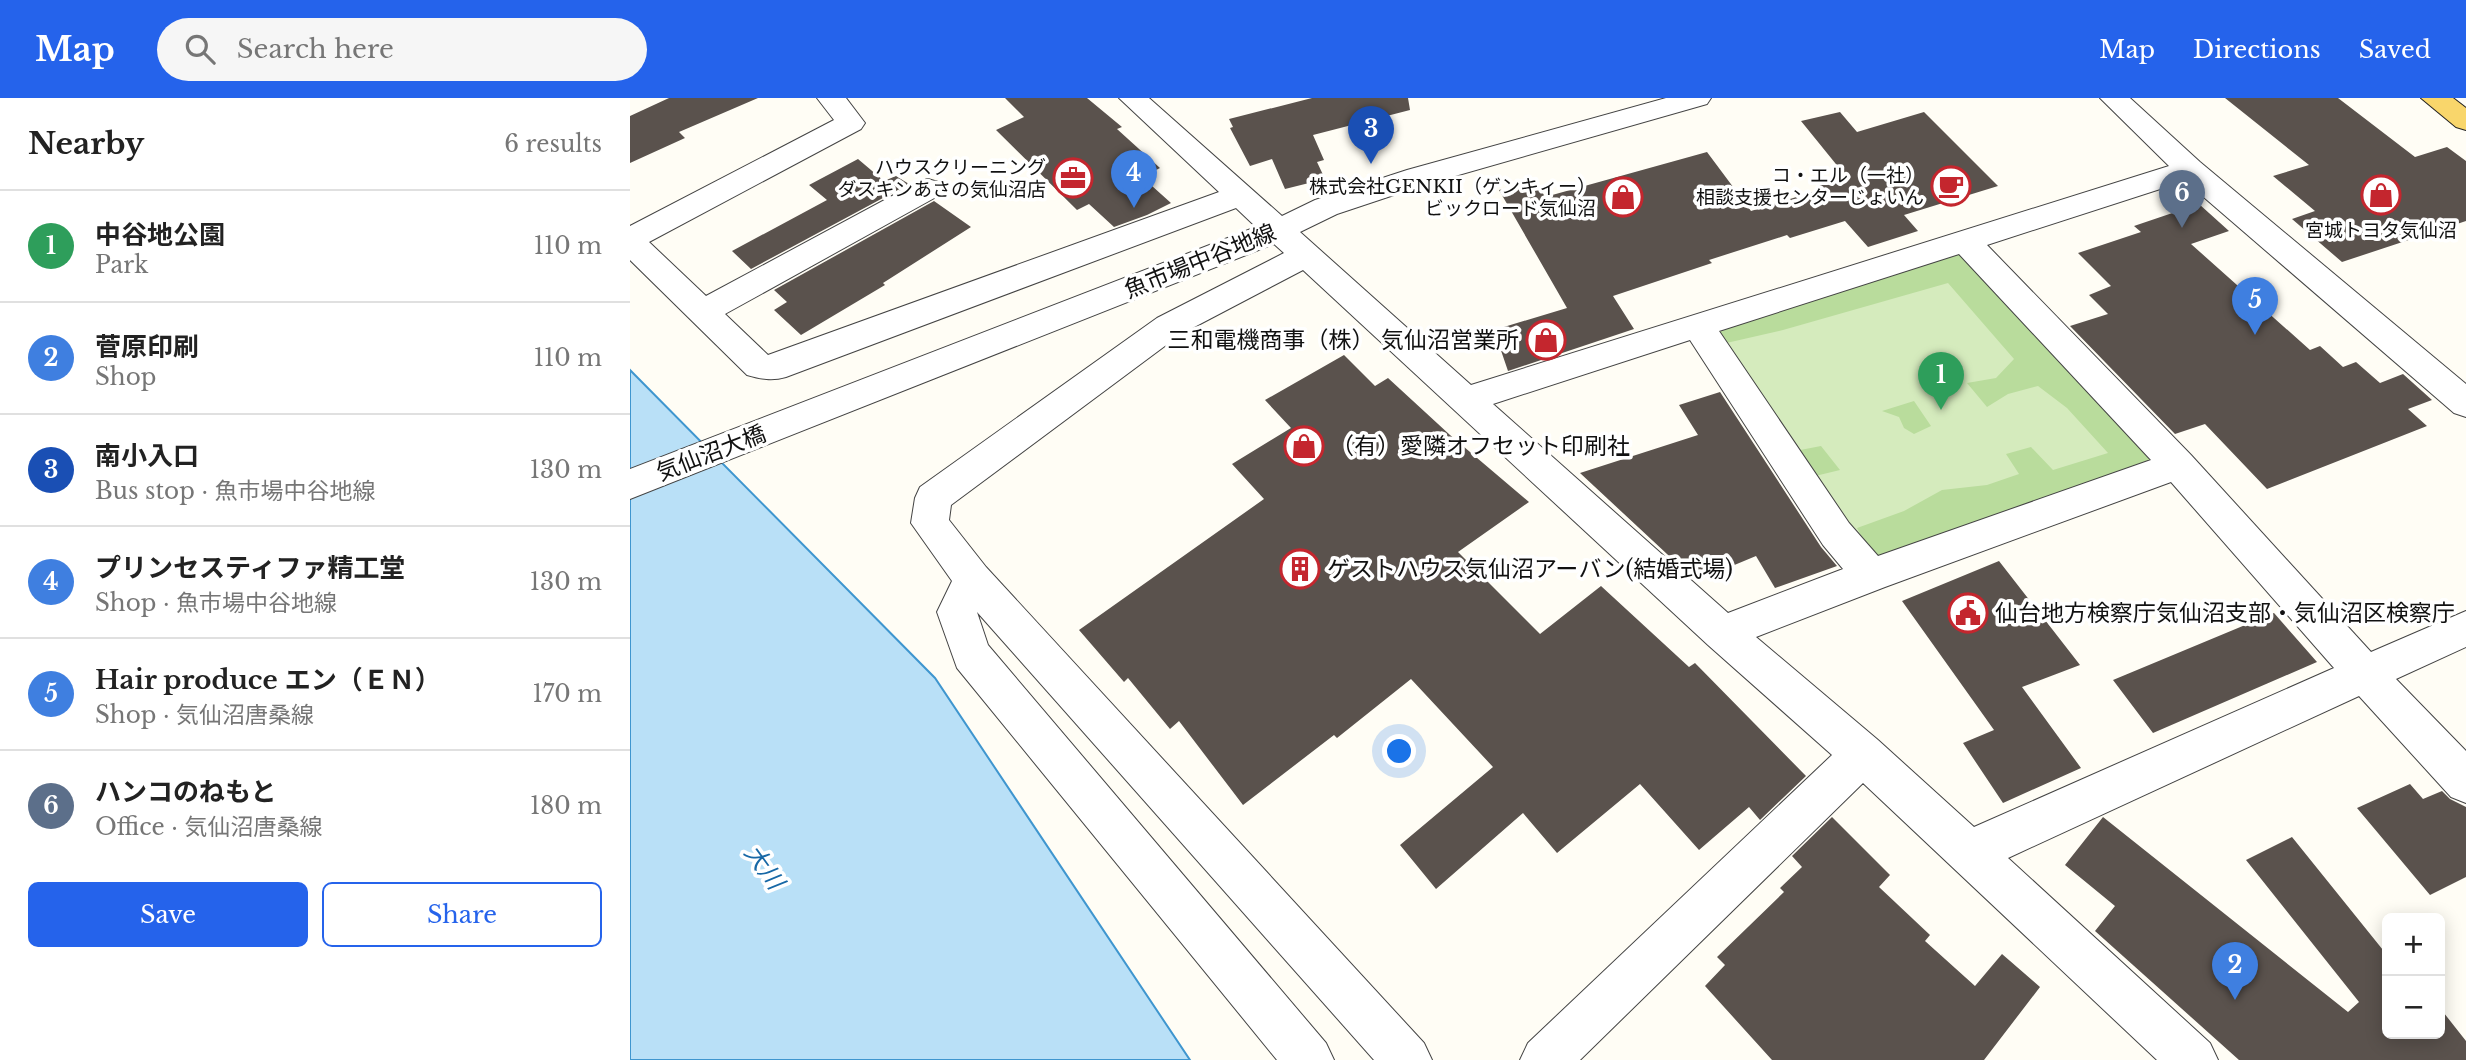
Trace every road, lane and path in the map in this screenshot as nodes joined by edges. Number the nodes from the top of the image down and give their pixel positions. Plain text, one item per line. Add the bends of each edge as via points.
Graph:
1 (831, 98) edge
2 (1133, 98) edge
3 (1697, 98) edge
4 (2114, 98) edge
5 (2435, 98) edge
6 (2466, 121) edge
7 (2190, 169) junction
8 (928, 189) dead end
9 (1241, 195) junction
10 (630, 240) edge
11 (1965, 242) junction
12 (1293, 243) junction
13 (703, 312) junction
14 (1698, 326) junction
15 (1467, 399) junction
16 (2466, 404) edge
17 (792, 422) joint
18 (2178, 465) junction
19 (630, 484) edge
20 (1871, 575) junction
21 (972, 579) junction
22 (2466, 628) edge
23 (1723, 633) junction
24 (2364, 673) junction
25 (1863, 754) junction
26 (2466, 782) edge
27 (1968, 853) junction
28 (1309, 1060) edge
29 (1408, 1060) edge
30 (1545, 1060) edge
31 (2193, 1060) edge

1 - 10 street via 851,123
2 - 9 street
3 - 12 street, 魚市場中谷地線 via 1326,207
4 - 7 street
5 - 6 main road
7 - 11 street
7 - 16 street
8 - 13 street
9 - 12 street
9 - 13 street via 774,368 760,366
10 - 13 street
11 - 14 street
11 - 18 street
12 - 15 street
12 - 17 street, 魚市場中谷地線
12 - 21 street via 1169,326 933,498 930,523
14 - 15 street
14 - 20 street via 1836,534
15 - 23 street
17 - 19 street, 気仙沼大橋
18 - 20 street
18 - 24 street
20 - 23 street
21 - 28 street via 957,612 971,655
21 - 29 street
22 - 24 street
23 - 25 street
24 - 26 street
24 - 27 street
25 - 27 street
25 - 30 street
27 - 31 street

